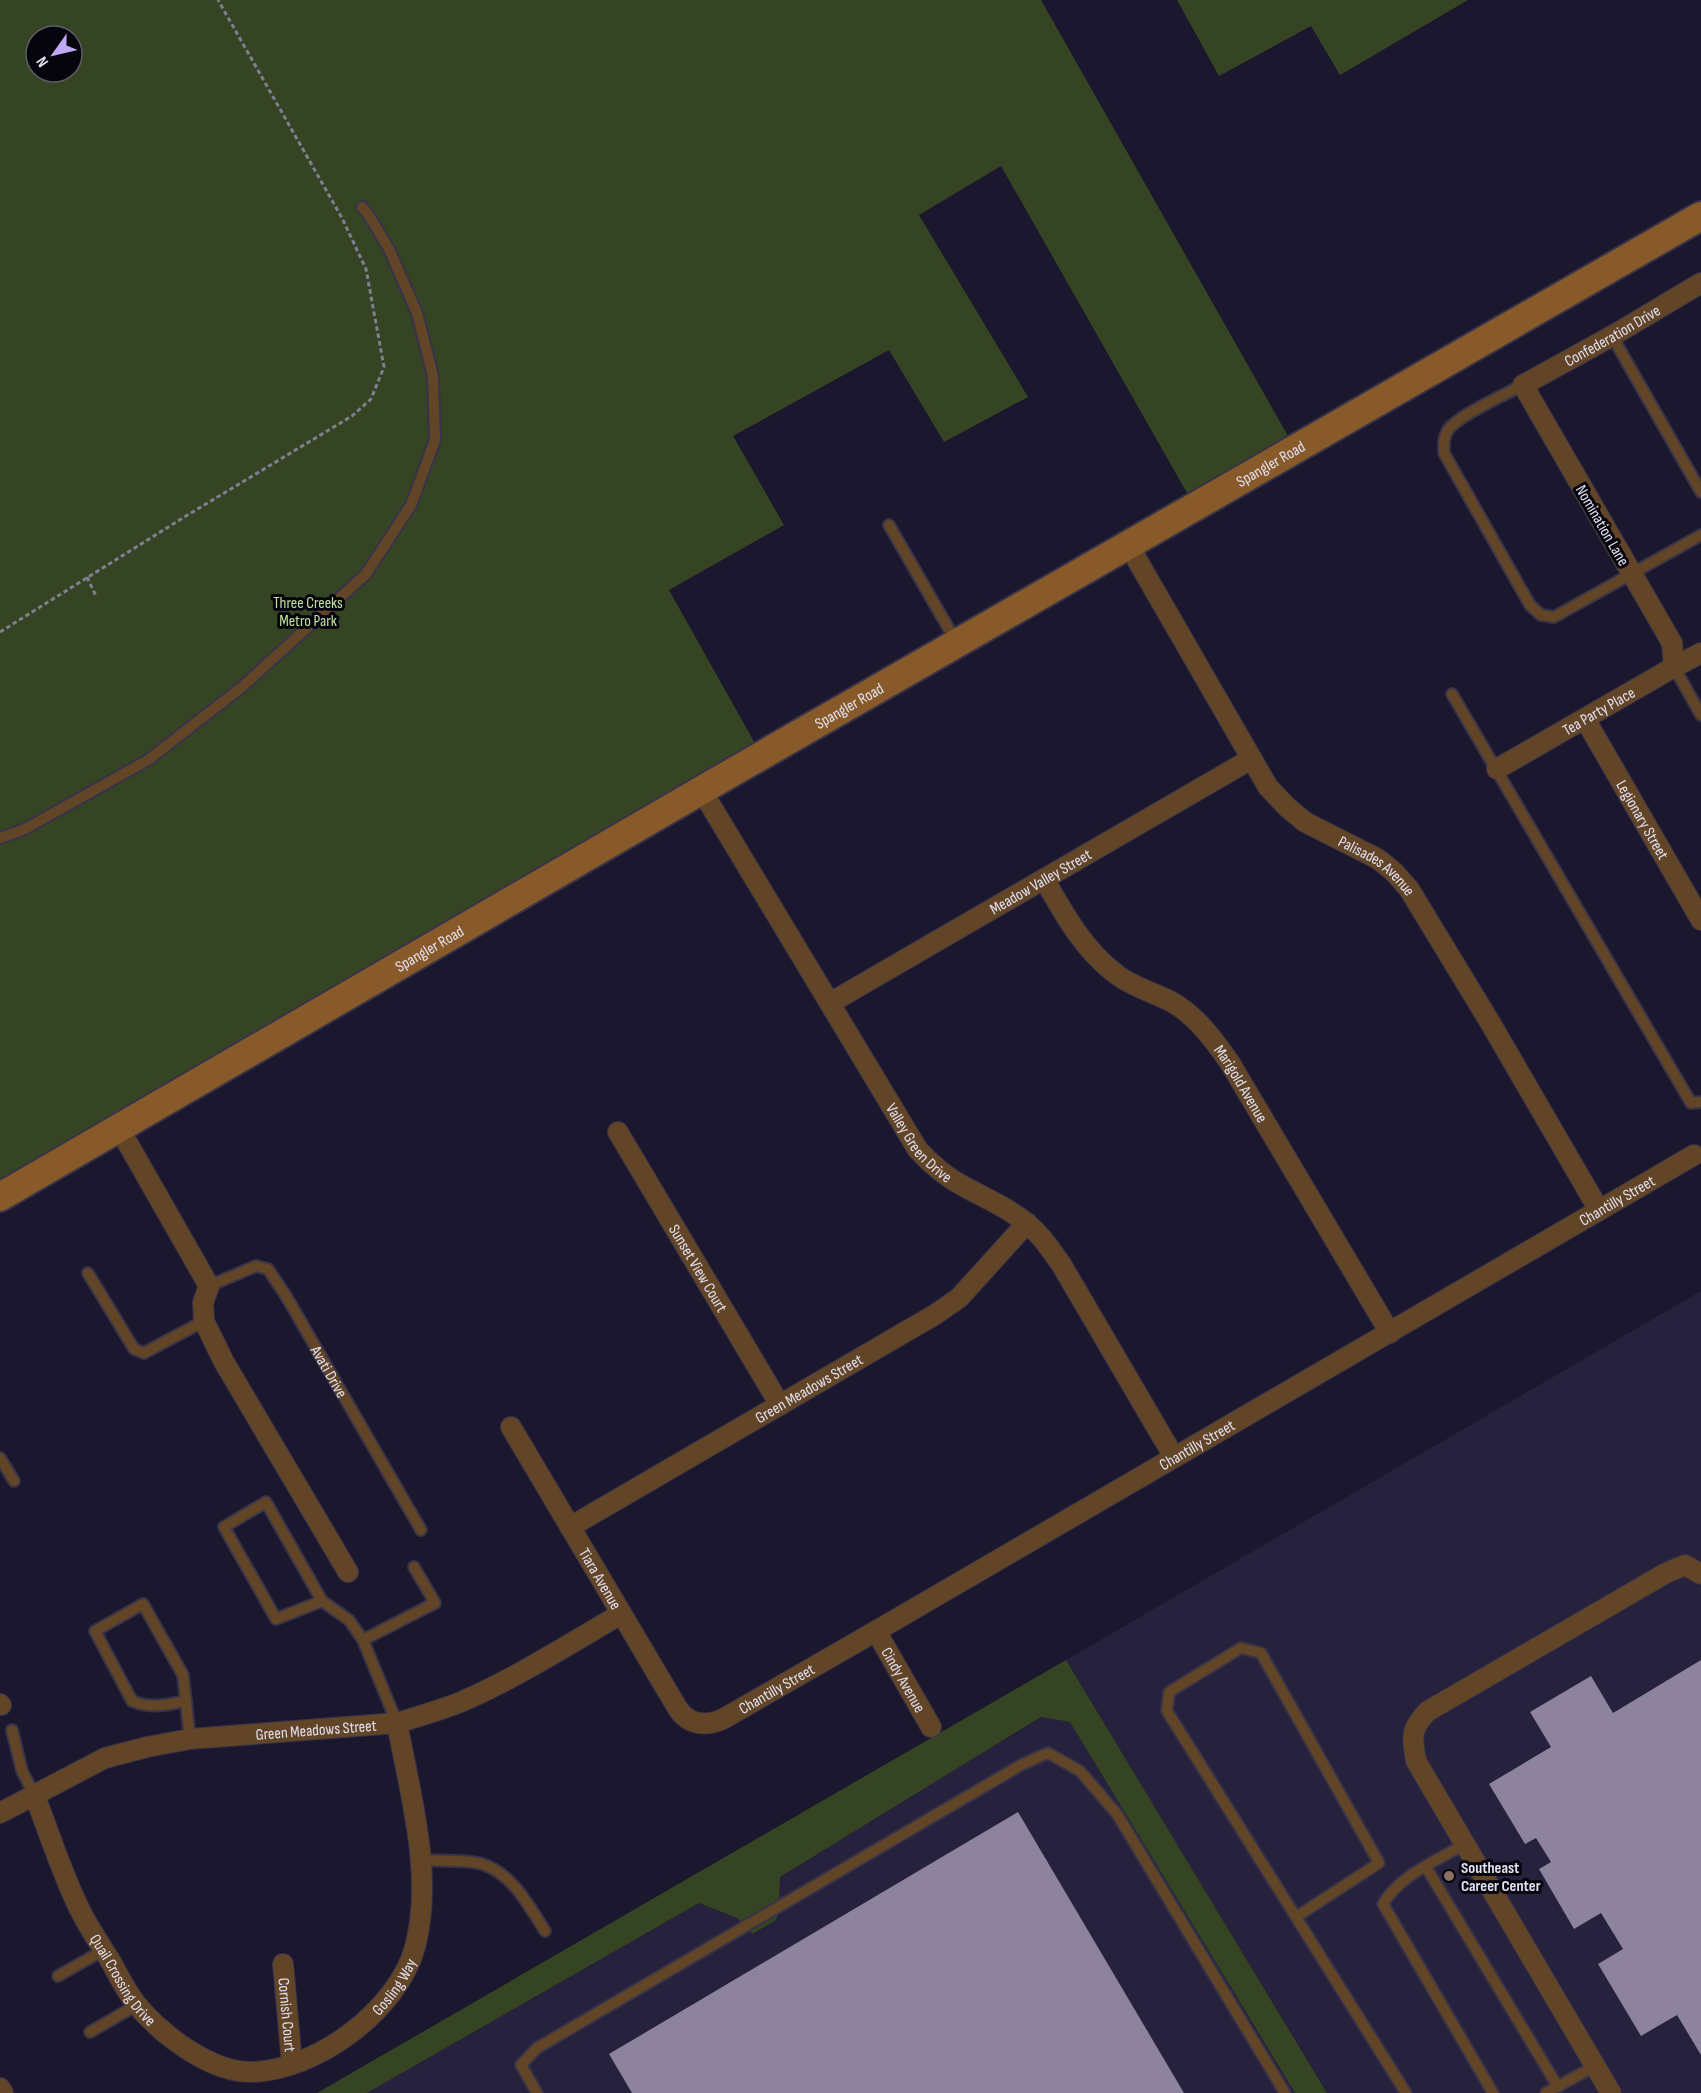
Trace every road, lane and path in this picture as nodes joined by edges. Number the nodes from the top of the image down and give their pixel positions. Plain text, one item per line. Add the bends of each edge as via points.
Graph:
1 (218, 0) edge
2 (362, 207) dead end
3 (348, 215) dead end
4 (1701, 216) edge
5 (342, 218) junction
6 (1701, 283) edge
7 (1612, 336) junction
8 (1523, 385) junction
9 (1701, 492) edge
10 (889, 525) dead end
11 (1701, 535) edge
12 (1129, 546) junction
13 (1631, 574) junction
14 (87, 577) junction
15 (96, 596) dead end
16 (0, 632) edge
17 (957, 644) junction
18 (1701, 653) edge
19 (1674, 667) junction
20 (1452, 694) dead end
21 (1701, 715) edge
22 (1585, 719) junction
23 (1251, 759) junction
24 (1497, 769) junction
25 (702, 791) junction
26 (0, 838) edge
27 (1044, 879) junction
28 (1701, 921) edge
29 (830, 1003) junction
30 (1701, 1101) edge
31 (119, 1128) junction
32 (618, 1132) dead end
33 (1694, 1155) dead end
34 (0, 1197) edge
35 (1599, 1210) junction
36 (1027, 1223) junction
37 (88, 1273) dead end
38 (209, 1286) junction
39 (204, 1321) junction
40 (1389, 1333) junction
41 (780, 1405) junction
42 (511, 1427) dead end
43 (1174, 1457) junction
44 (0, 1458) edge
45 (14, 1481) dead end
46 (570, 1527) junction
47 (422, 1530) dead end
48 (414, 1567) dead end
49 (348, 1572) dead end
50 (1701, 1574) edge
51 (322, 1601) junction
52 (621, 1614) junction
53 (876, 1631) junction
54 (363, 1641) junction
55 (186, 1701) junction
56 (397, 1723) junction
57 (695, 1723) joint
58 (931, 1726) dead end
59 (12, 1730) dead end
60 (190, 1739) junction
61 (34, 1794) junction
62 (0, 1813) edge
63 (1465, 1844) junction
64 (421, 1860) junction
65 (1426, 1867) junction
66 (1296, 1917) junction
67 (545, 1931) dead end
68 (104, 1950) junction
69 (283, 1964) dead end
70 (58, 1976) dead end
71 (136, 2005) junction
72 (90, 2032) dead end
73 (292, 2064) junction
74 (1595, 2066) junction
75 (1557, 2087) junction
76 (0, 2088) edge
77 (3, 2093) edge
78 (537, 2093) edge
79 (1285, 2093) edge
80 (1406, 2093) edge
81 (1493, 2093) edge
82 (1546, 2093) edge
83 (1611, 2093) edge

1 - 5 path
2 - 26 lane via 389,249 417,313 433,376 435,440 411,505 366,574 242,687 148,760
3 - 5 path
4 - 12 street, Spangler Road
5 - 14 path via 366,269 384,368 371,399 352,416
6 - 7 street, Confederation Drive
7 - 8 street, Confederation Drive
7 - 9 lane
8 - 13 street, Nomination Lane
8 - 13 lane via 1461,418 1449,428 1443,441 1444,453 1530,605 1541,615 1554,617
10 - 17 lane
11 - 13 lane
12 - 17 street, Spangler Road
12 - 23 street, Palisades Avenue
13 - 19 street, Nomination Lane via 1672,644
14 - 15 path
14 - 16 path
17 - 25 street, Spangler Road
18 - 19 street, Tea Party Place
19 - 21 lane
19 - 22 street, Tea Party Place
20 - 24 lane
22 - 24 street, Tea Party Place
22 - 28 street, Legionary Street
23 - 27 street, Meadow Valley Street
23 - 35 street, Palisades Avenue via 1268,786 1305,822 1378,859 1409,889
24 - 30 lane via 1691,1103
25 - 29 street, Valley Green Drive
25 - 31 street, Spangler Road
27 - 29 street, Meadow Valley Street
27 - 40 street, Marigold Avenue via 1074,931 1092,953 1118,976 1172,1002 1213,1039
29 - 36 street, Valley Green Drive via 918,1150 937,1169
31 - 34 street, Spangler Road
31 - 38 street
32 - 41 street, Sunset View Court
33 - 35 street, Chantilly Street
35 - 40 street, Chantilly Street
36 - 41 street, Green Meadows Street via 959,1298
36 - 43 street, Valley Green Drive via 1061,1264
37 - 39 lane via 134,1349 144,1353
38 - 39 street via 203,1303
38 - 47 lane, Avati Drive via 256,1266 268,1269
39 - 49 street via 224,1362
40 - 43 street, Chantilly Street
41 - 46 street, Green Meadows Street
42 - 46 street, Tiara Avenue
43 - 53 street, Chantilly Street
44 - 45 lane
46 - 52 street, Tiara Avenue
48 - 54 lane via 435,1603
50 - 63 street via 1685,1566 1666,1573 1428,1711 1416,1723 1416,1761
51 - 51 lane via 266,1502 224,1527 276,1619
51 - 54 lane via 350,1620
52 - 56 street, Green Meadows Street via 492,1688
52 - 57 street, Tiara Avenue via 682,1715
53 - 57 street, Chantilly Street via 716,1722
53 - 58 street, Cindy Avenue
54 - 56 lane
55 - 55 lane via 183,1675 143,1604 95,1631 132,1701 157,1707
55 - 60 lane
56 - 60 street, Green Meadows Street
56 - 64 street, Gosling Way
59 - 61 lane via 22,1772
60 - 61 street, Green Meadows Street via 105,1758
61 - 62 street, Green Meadows Street
61 - 68 street, Quail Crossing Drive via 80,1910
63 - 65 lane
63 - 74 street
64 - 67 lane via 481,1863 518,1890
64 - 73 street, Gosling Way via 417,1938 398,1984 354,2030
65 - 75 lane
65 - 81 lane via 1405,1879 1383,1904
66 - 66 lane via 1167,1711 1169,1692 1241,1648 1261,1653 1379,1863
66 - 80 lane
68 - 70 lane
68 - 71 street, Quail Crossing Drive
69 - 73 street, Cornish Court
71 - 72 lane
71 - 73 street, Quail Crossing Drive via 171,2038 208,2060 250,2072
74 - 75 lane
74 - 83 street
75 - 82 lane
76 - 77 street
78 - 79 lane via 521,2065 537,2048 1021,1765 1048,1753 1080,1771 1117,1814

